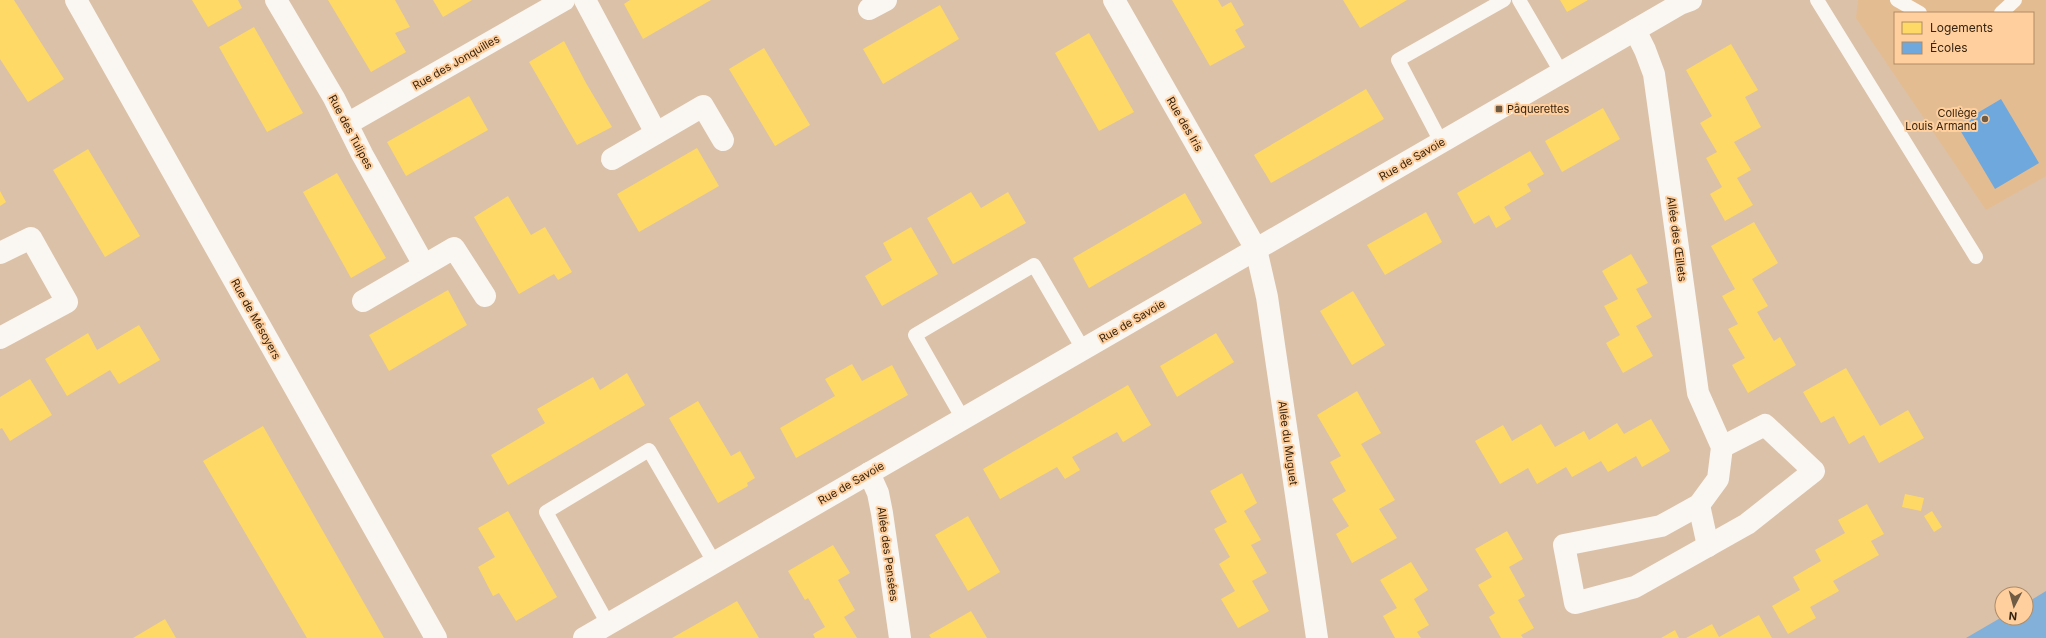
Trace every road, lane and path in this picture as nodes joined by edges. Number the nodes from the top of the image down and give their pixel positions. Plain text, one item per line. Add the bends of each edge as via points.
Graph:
1 (76, 0) edge
2 (276, 0) edge
3 (564, 0) edge
4 (584, 0) edge
5 (1114, 0) edge
6 (1504, 0) edge
7 (1519, 0) edge
8 (1897, 0) edge
9 (2015, 0) edge
10 (1685, 1) edge
11 (1821, 1) edge
12 (1918, 12) edge
13 (2002, 12) edge
14 (1635, 30) junction
15 (1561, 72) junction
16 (348, 124) junction
17 (656, 133) junction
18 (723, 140) dead end
19 (1441, 142) junction
20 (612, 159) dead end
21 (1256, 249) junction
22 (0, 253) edge
23 (1976, 257) dead end
24 (424, 265) junction
25 (485, 296) dead end
26 (363, 301) dead end
27 (0, 338) edge
28 (1083, 349) junction
29 (963, 419) junction
30 (1722, 447) junction
31 (869, 473) junction
32 (1699, 505) junction
33 (1708, 546) junction
34 (714, 562) junction
35 (608, 624) junction
36 (436, 638) edge
37 (584, 638) edge
38 (900, 638) edge
39 (1317, 638) edge

1 - 36 street, Rue de Mésoyers
2 - 16 street, Rue des Tulipes
3 - 16 street, Rue des Jonquilles
4 - 17 street
5 - 21 street, Rue des Iris
6 - 19 lane via 1398,60
7 - 15 lane
8 - 12 lane
9 - 13 lane
10 - 14 street, Rue de Savoie
11 - 23 lane
14 - 15 street, Rue de Savoie
14 - 30 street, Allée des Œillets via 1646,50 1654,74 1698,393
15 - 19 street, Rue de Savoie
16 - 24 street, Rue des Tulipes
17 - 18 street via 703,106
17 - 20 street
19 - 21 street, Rue de Savoie
21 - 28 street, Rue de Savoie
21 - 39 street, Allée du Muguet via 1267,297
22 - 27 street via 31,238 67,302
24 - 25 street via 454,248
24 - 26 street
28 - 29 street, Rue de Savoie
28 - 29 lane via 1034,265 915,335
29 - 31 street, Rue de Savoie
30 - 32 street via 1718,479
30 - 33 street via 1765,425 1814,471 1747,524
31 - 34 street, Rue de Savoie
31 - 38 street, Allée des Pensées via 878,493 882,513
32 - 33 street
32 - 33 street via 1661,526 1564,545 1575,603 1635,587
34 - 35 street, Rue de Savoie
34 - 35 lane via 649,450 546,512
35 - 37 street, Rue de Savoie

